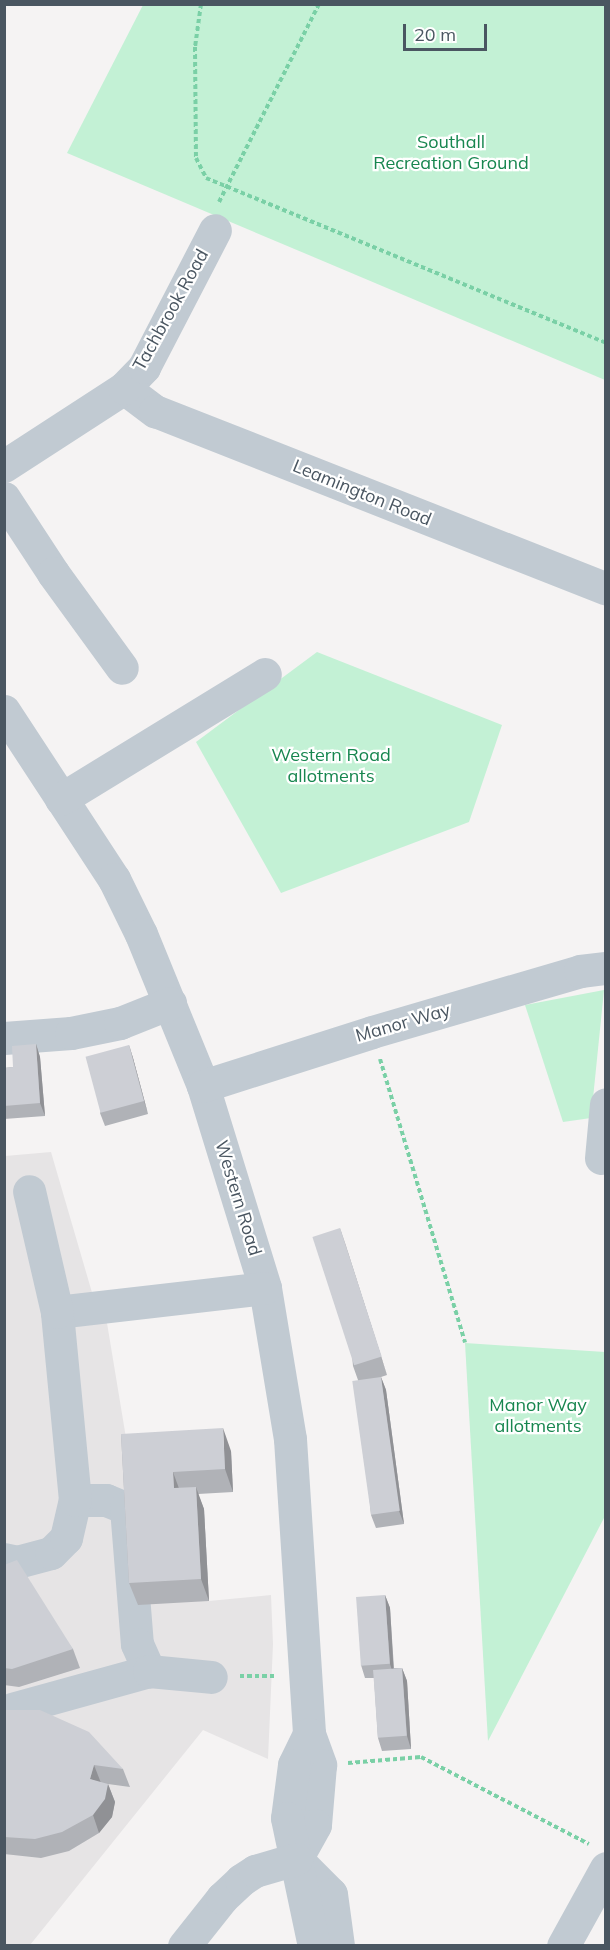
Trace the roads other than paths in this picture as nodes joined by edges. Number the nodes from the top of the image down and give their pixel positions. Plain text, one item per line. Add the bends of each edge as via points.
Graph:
1 (214, 230) road end
2 (124, 388) junction
3 (4, 466) edge
4 (4, 498) edge
5 (606, 589) edge
6 (122, 668) dead end
7 (265, 674) dead end
8 (4, 711) edge
9 (61, 799) junction
10 (606, 968) edge
11 (170, 1004) junction
12 (4, 1038) edge
13 (203, 1086) junction
14 (606, 1104) edge
15 (601, 1158) dead end
16 (28, 1191) dead end
17 (266, 1288) junction
18 (57, 1312) junction
19 (75, 1500) junction
20 (4, 1559) edge
21 (149, 1671) junction
22 (211, 1677) dead end
23 (12, 1709) edge
24 (309, 1734) junction
25 (600, 1858) edge
26 (296, 1859) junction
27 (184, 1946) edge
28 (314, 1946) edge
29 (338, 1946) edge
30 (563, 1946) edge

1 - 2 street, Tachbrook Road via 144,367
2 - 3 street, Tachbrook Road
2 - 5 street, Leamington Road via 155,411
4 - 6 street
7 - 9 street
8 - 9 street, Western Road
9 - 11 street, Western Road via 114,879
10 - 13 street, Manor Way via 580,971
11 - 12 street via 120,1023 71,1033
11 - 13 street, Western Road
13 - 17 street, Western Road
14 - 15 street
16 - 18 street
17 - 18 street
17 - 24 street, Western Road via 290,1439
18 - 19 street
19 - 20 street via 66,1538 51,1553 17,1562
19 - 21 street via 106,1500 126,1508 137,1644
21 - 22 street
21 - 23 street
24 - 26 street, Western Road via 294,1765 287,1818
24 - 26 street, Western Road via 320,1765 315,1825
25 - 30 street
26 - 27 street via 255,1871 241,1880
26 - 28 street, Western Road
26 - 29 street via 331,1894

